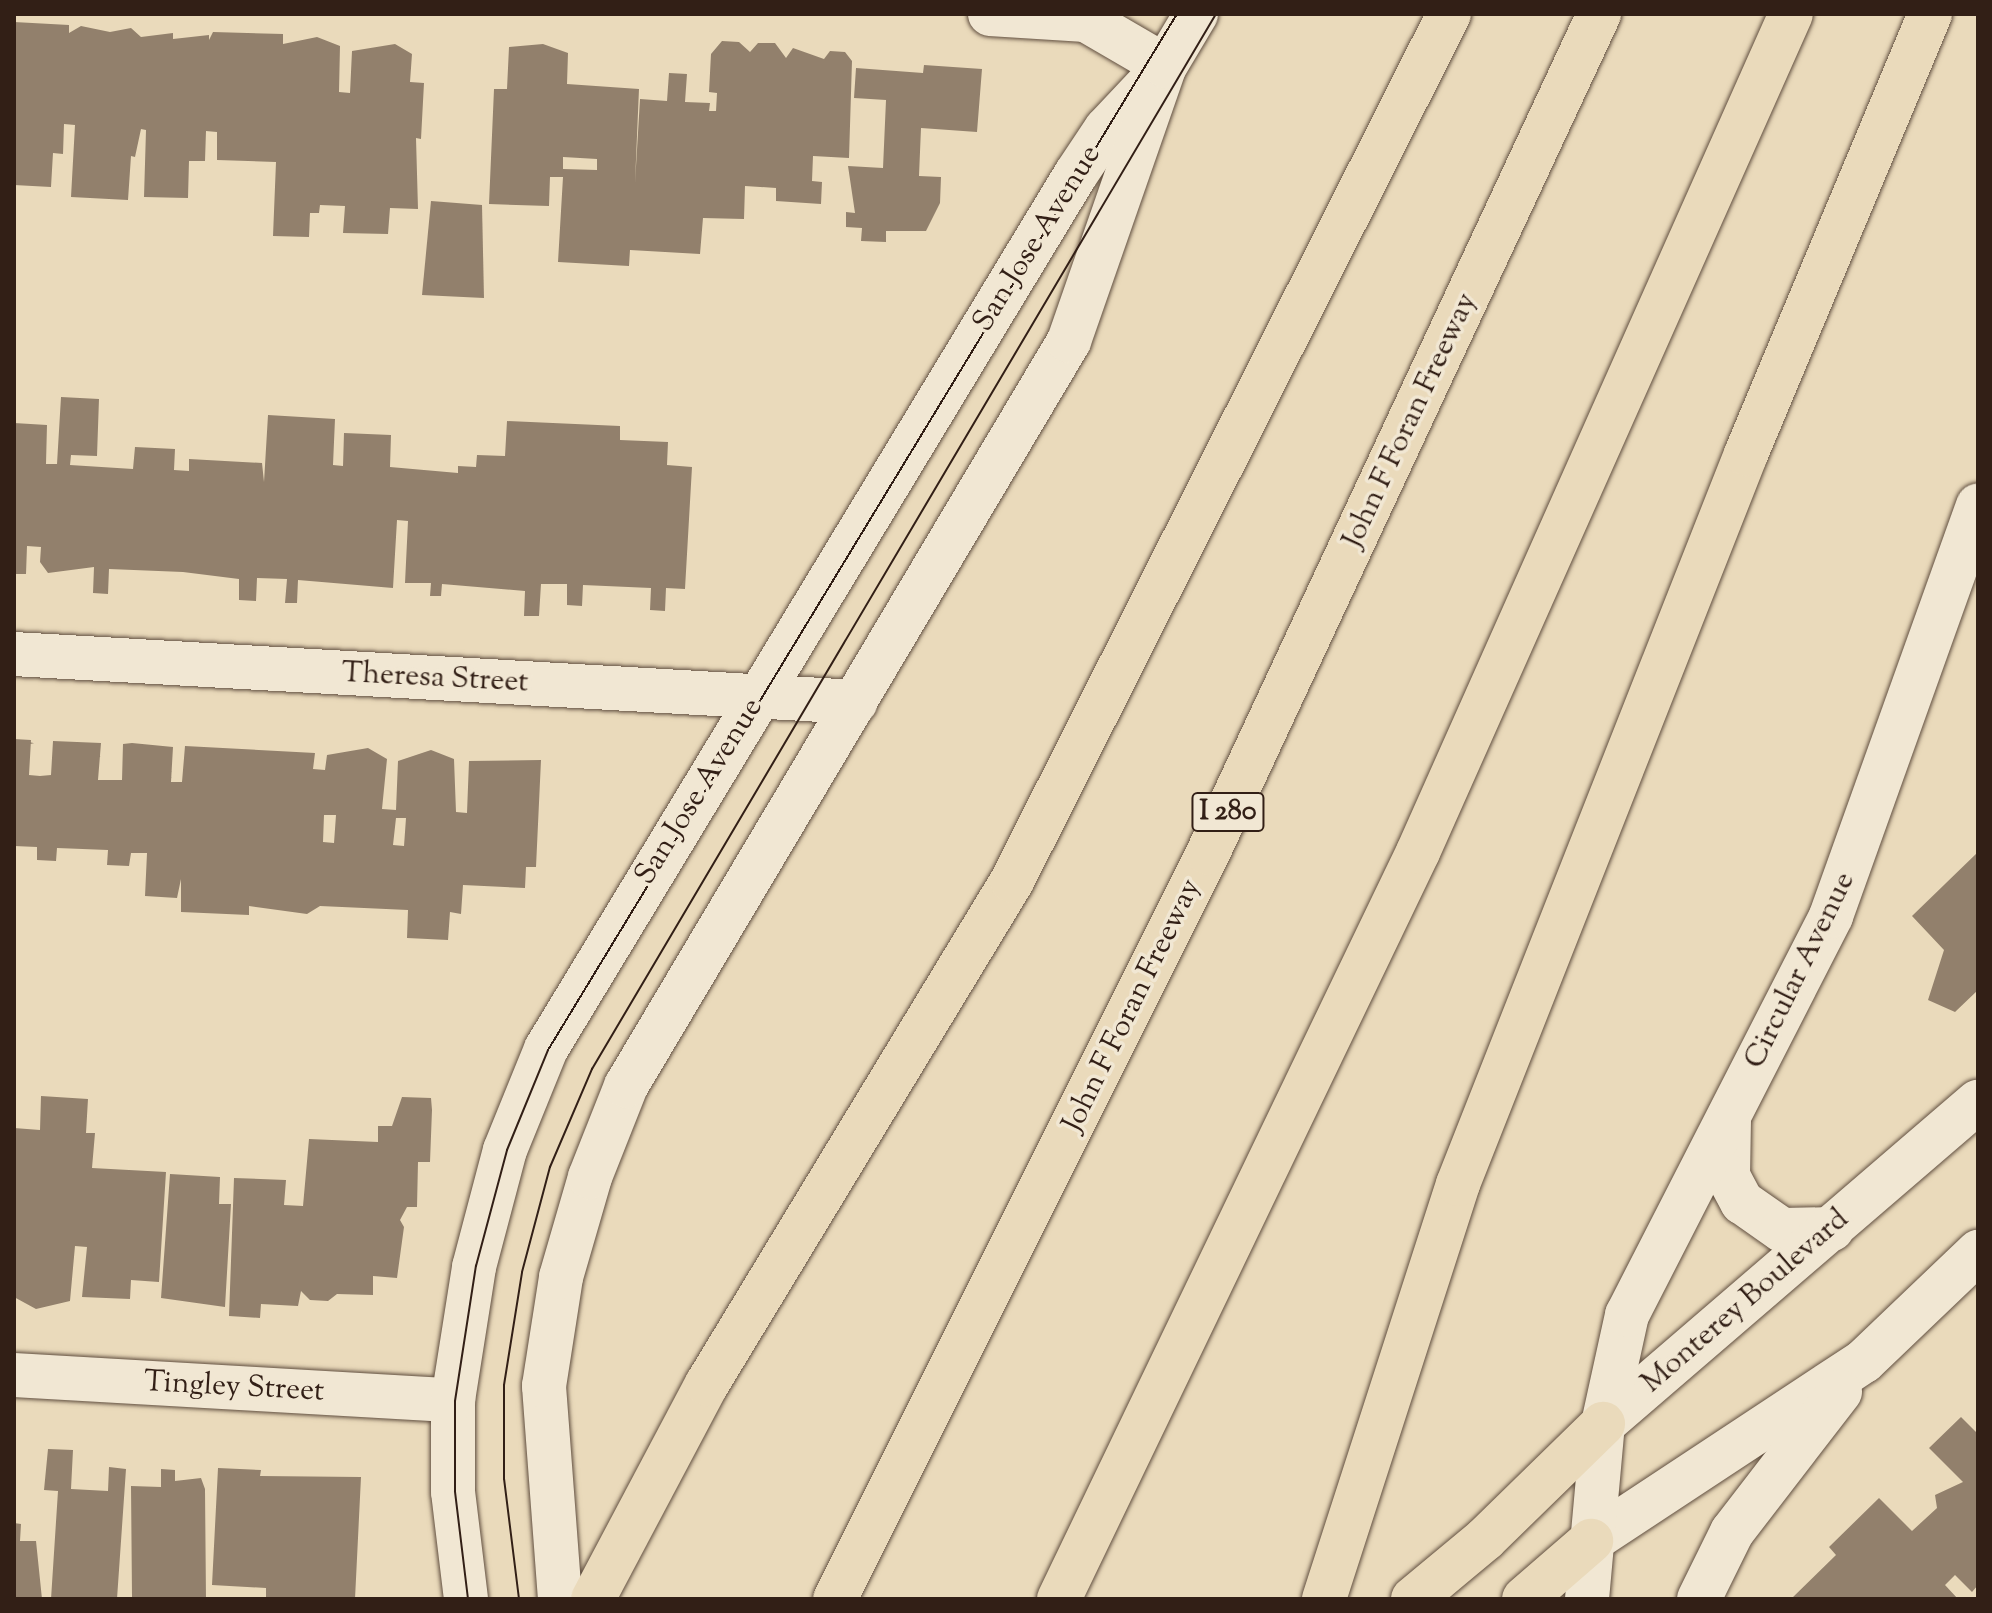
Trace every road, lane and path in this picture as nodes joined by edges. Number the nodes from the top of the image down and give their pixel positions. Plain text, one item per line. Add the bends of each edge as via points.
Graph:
1 (990, 14) edge
2 (1196, 14) edge
3 (1449, 14) edge
4 (1599, 14) edge
5 (1791, 14) edge
6 (1930, 14) edge
7 (1165, 66) junction
8 (1978, 506) edge
9 (14, 654) edge
10 (758, 699) junction
11 (856, 702) junction
12 (1978, 1102) edge
13 (1731, 1113) junction
14 (1832, 1229) junction
15 (1978, 1252) edge
16 (1864, 1361) junction
17 (14, 1375) edge
18 (453, 1400) junction
19 (1603, 1424) junction
20 (1591, 1541) junction
21 (466, 1599) edge
22 (560, 1599) edge
23 (593, 1599) edge
24 (835, 1599) edge
25 (1059, 1599) edge
26 (1324, 1599) edge
27 (1413, 1599) edge
28 (1524, 1599) edge
29 (1587, 1599) edge
30 (1699, 1599) edge

1 - 7 main road via 1086,20
2 - 7 main road, San Jose Avenue
3 - 23 highway via 1012,881 707,1384
4 - 24 highway, John F Foran Freeway / I 280 via 1202,866
5 - 25 highway via 1418,852
6 - 26 highway via 1734,483 1463,1170 1371,1437
7 - 10 main road, San Jose Avenue via 1106,129 1076,174
7 - 11 main road, San Jose Avenue via 1069,341
8 - 13 main road, Circular Avenue via 1852,865
9 - 10 main road, Theresa Street
10 - 11 main road, Theresa Street
10 - 18 main road, San Jose Avenue via 546,1049 505,1150 478,1253
11 - 22 main road, San Jose Avenue via 672,999 626,1086 590,1177 561,1277 544,1386
12 - 14 main road, Monterey Boulevard
13 - 14 main road via 1728,1176 1742,1202 1782,1230
13 - 19 main road, Circular Avenue via 1627,1315
14 - 19 main road, Monterey Boulevard
15 - 16 main road
16 - 20 main road
16 - 30 main road via 1739,1522
17 - 18 main road, Tingley Street
18 - 21 main road, San Jose Avenue via 453,1492
19 - 20 main road
19 - 27 highway via 1485,1539
20 - 28 highway
20 - 29 main road

